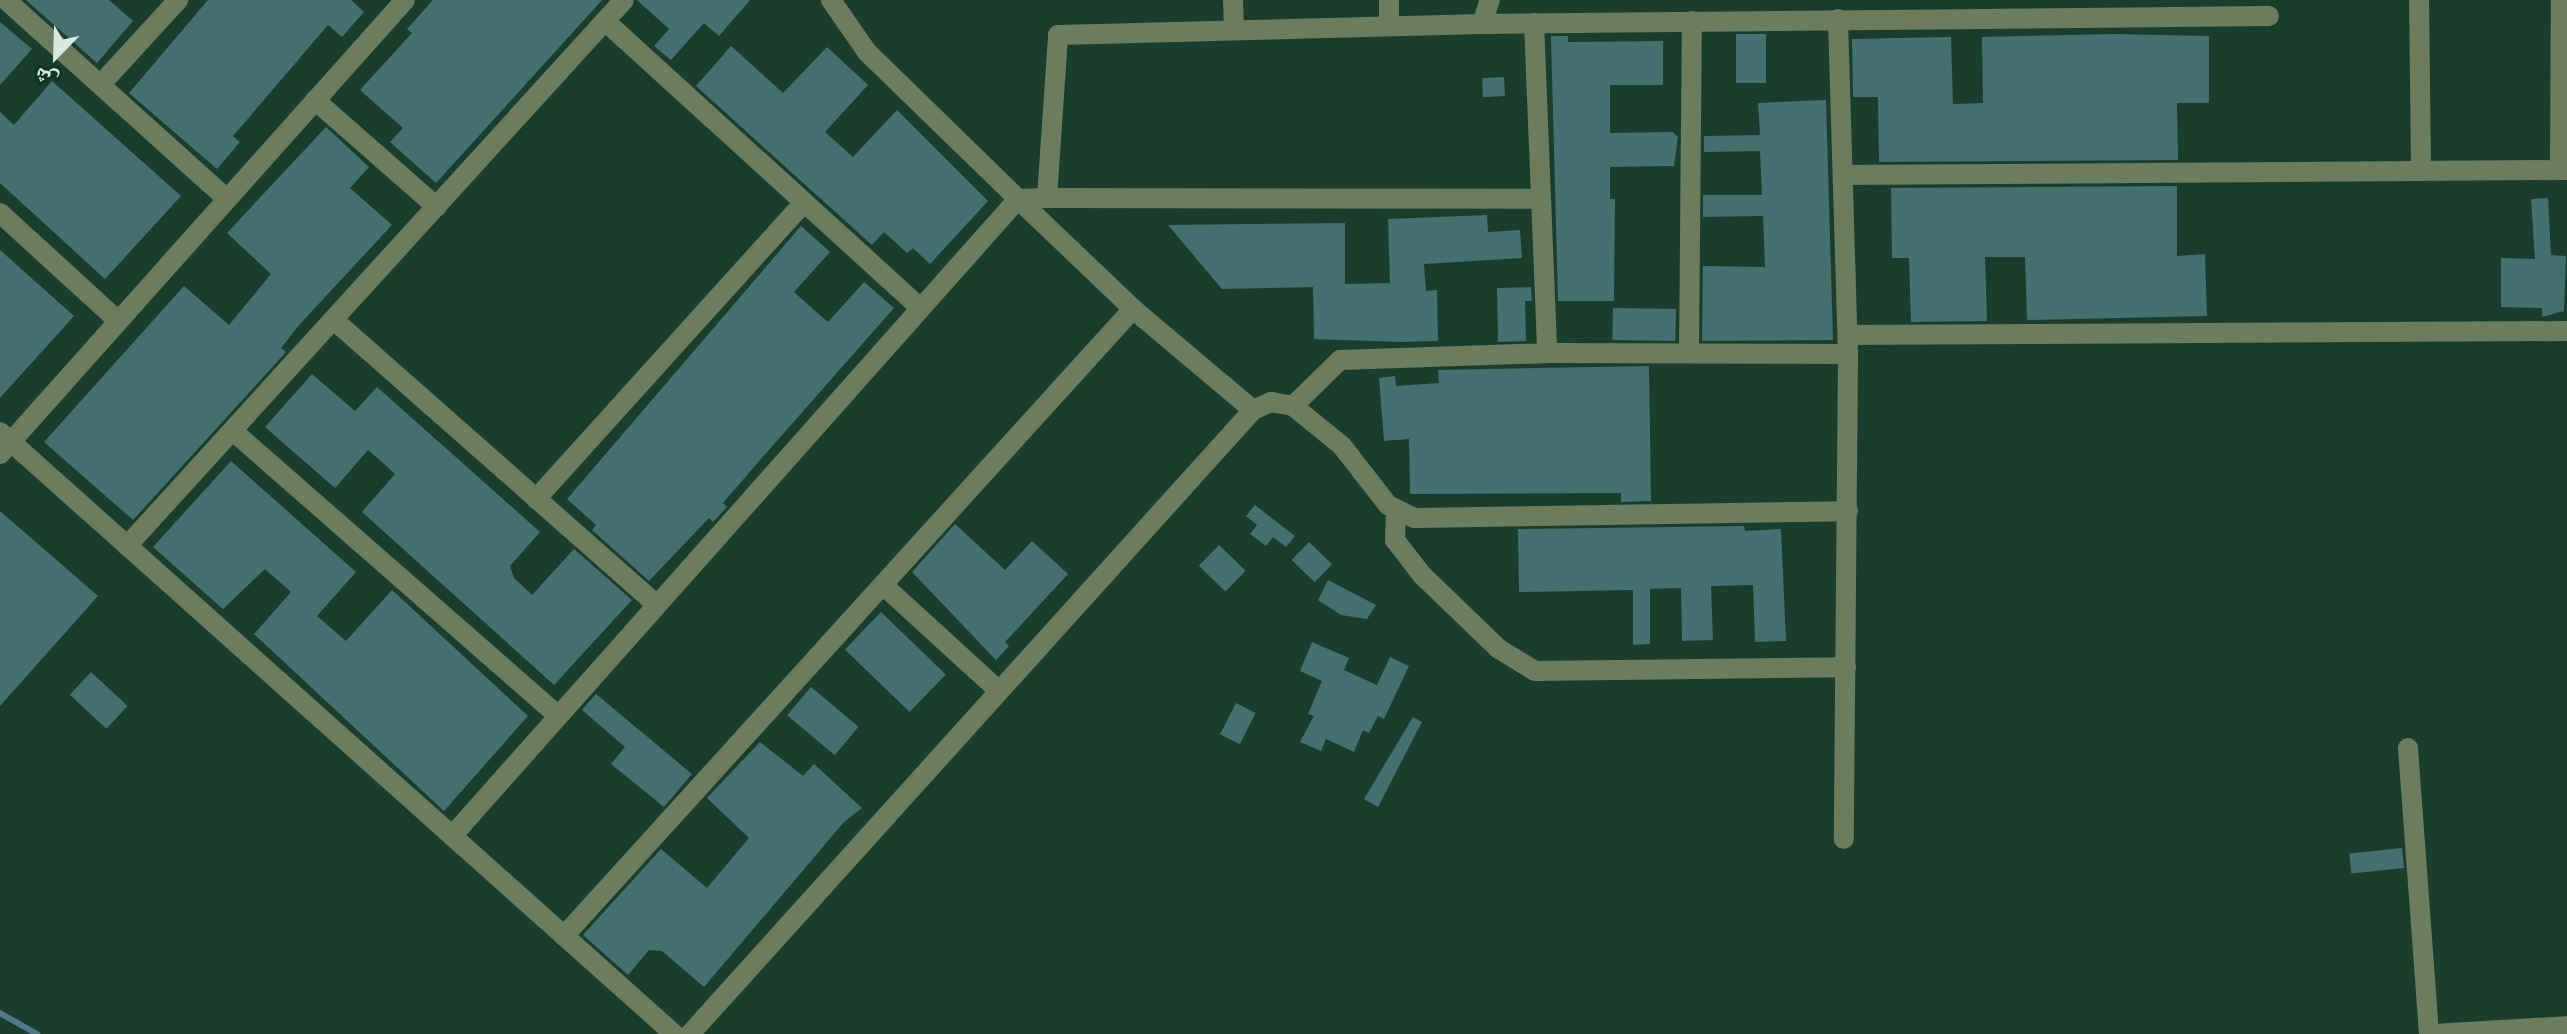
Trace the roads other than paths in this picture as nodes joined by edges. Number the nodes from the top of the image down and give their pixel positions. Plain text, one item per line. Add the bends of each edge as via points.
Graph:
1 (6, 0) edge
2 (178, 0) edge
3 (405, 0) edge
4 (624, 0) edge
5 (831, 0) edge
6 (1233, 0) edge
7 (1389, 0) edge
8 (1490, 0) edge
9 (2419, 0) edge
10 (2563, 11) edge
11 (2269, 16) dead end
12 (1838, 19) junction
13 (605, 21) junction
14 (1692, 21) junction
15 (1534, 23) junction
16 (1482, 24) junction
17 (1389, 25) junction
18 (1234, 28) junction
19 (102, 83) junction
20 (315, 100) junction
21 (2563, 170) edge
22 (2421, 171) junction
23 (1843, 175) junction
24 (226, 198) junction
25 (1047, 198) junction
26 (1018, 199) junction
27 (1537, 199) junction
28 (803, 203) junction
29 (437, 207) junction
30 (0, 213) edge
31 (919, 307) junction
32 (1133, 309) junction
33 (116, 319) junction
34 (335, 321) junction
35 (2567, 331) edge
36 (1848, 344) junction
37 (1547, 353) junction
38 (1689, 353) junction
39 (1293, 406) junction
40 (1253, 410) junction
41 (234, 432) junction
42 (4, 443) edge
43 (536, 499) junction
44 (1396, 511) junction
45 (1848, 511) junction
46 (127, 546) junction
47 (883, 585) junction
48 (655, 603) junction
49 (1846, 667) junction
50 (999, 691) junction
51 (556, 714) junction
52 (2408, 748) dead end
53 (452, 836) junction
54 (1844, 839) dead end
55 (564, 936) junction
56 (2567, 1026) edge
57 (674, 1034) edge
58 (690, 1034) edge
59 (2432, 1034) edge

1 - 19 street
2 - 19 street
3 - 20 street
4 - 13 street
5 - 26 street via 867,52
6 - 18 street
7 - 17 street
8 - 16 street
9 - 22 street
10 - 21 street
11 - 12 street
12 - 14 street
12 - 23 street
13 - 28 street
13 - 29 street
14 - 15 street
14 - 38 street
15 - 16 street
15 - 27 street
16 - 17 street
17 - 18 street
18 - 25 street via 1058,35
19 - 24 street
20 - 24 street
20 - 29 street
21 - 22 street
22 - 23 street
23 - 36 street
24 - 33 street
25 - 26 street
25 - 27 street
26 - 31 street
26 - 32 street
27 - 37 street
28 - 31 street
28 - 43 street
29 - 34 street
30 - 33 street
31 - 48 street
32 - 40 street
32 - 47 street
33 - 42 street
34 - 41 street
34 - 43 street
35 - 36 street
36 - 38 street
36 - 45 street
37 - 38 street
37 - 39 street via 1340,360
39 - 40 street via 1271,402
39 - 44 street via 1326,430
40 - 50 street
41 - 46 street
41 - 51 street
42 - 46 street
43 - 48 street
44 - 45 street via 1415,518
44 - 49 street via 1395,540 1422,575 1499,649 1535,671
45 - 49 street
46 - 53 street
47 - 50 street
47 - 55 street
48 - 51 street
49 - 54 street
50 - 58 street
51 - 53 street
52 - 59 street
53 - 55 street
55 - 57 street
56 - 59 street

